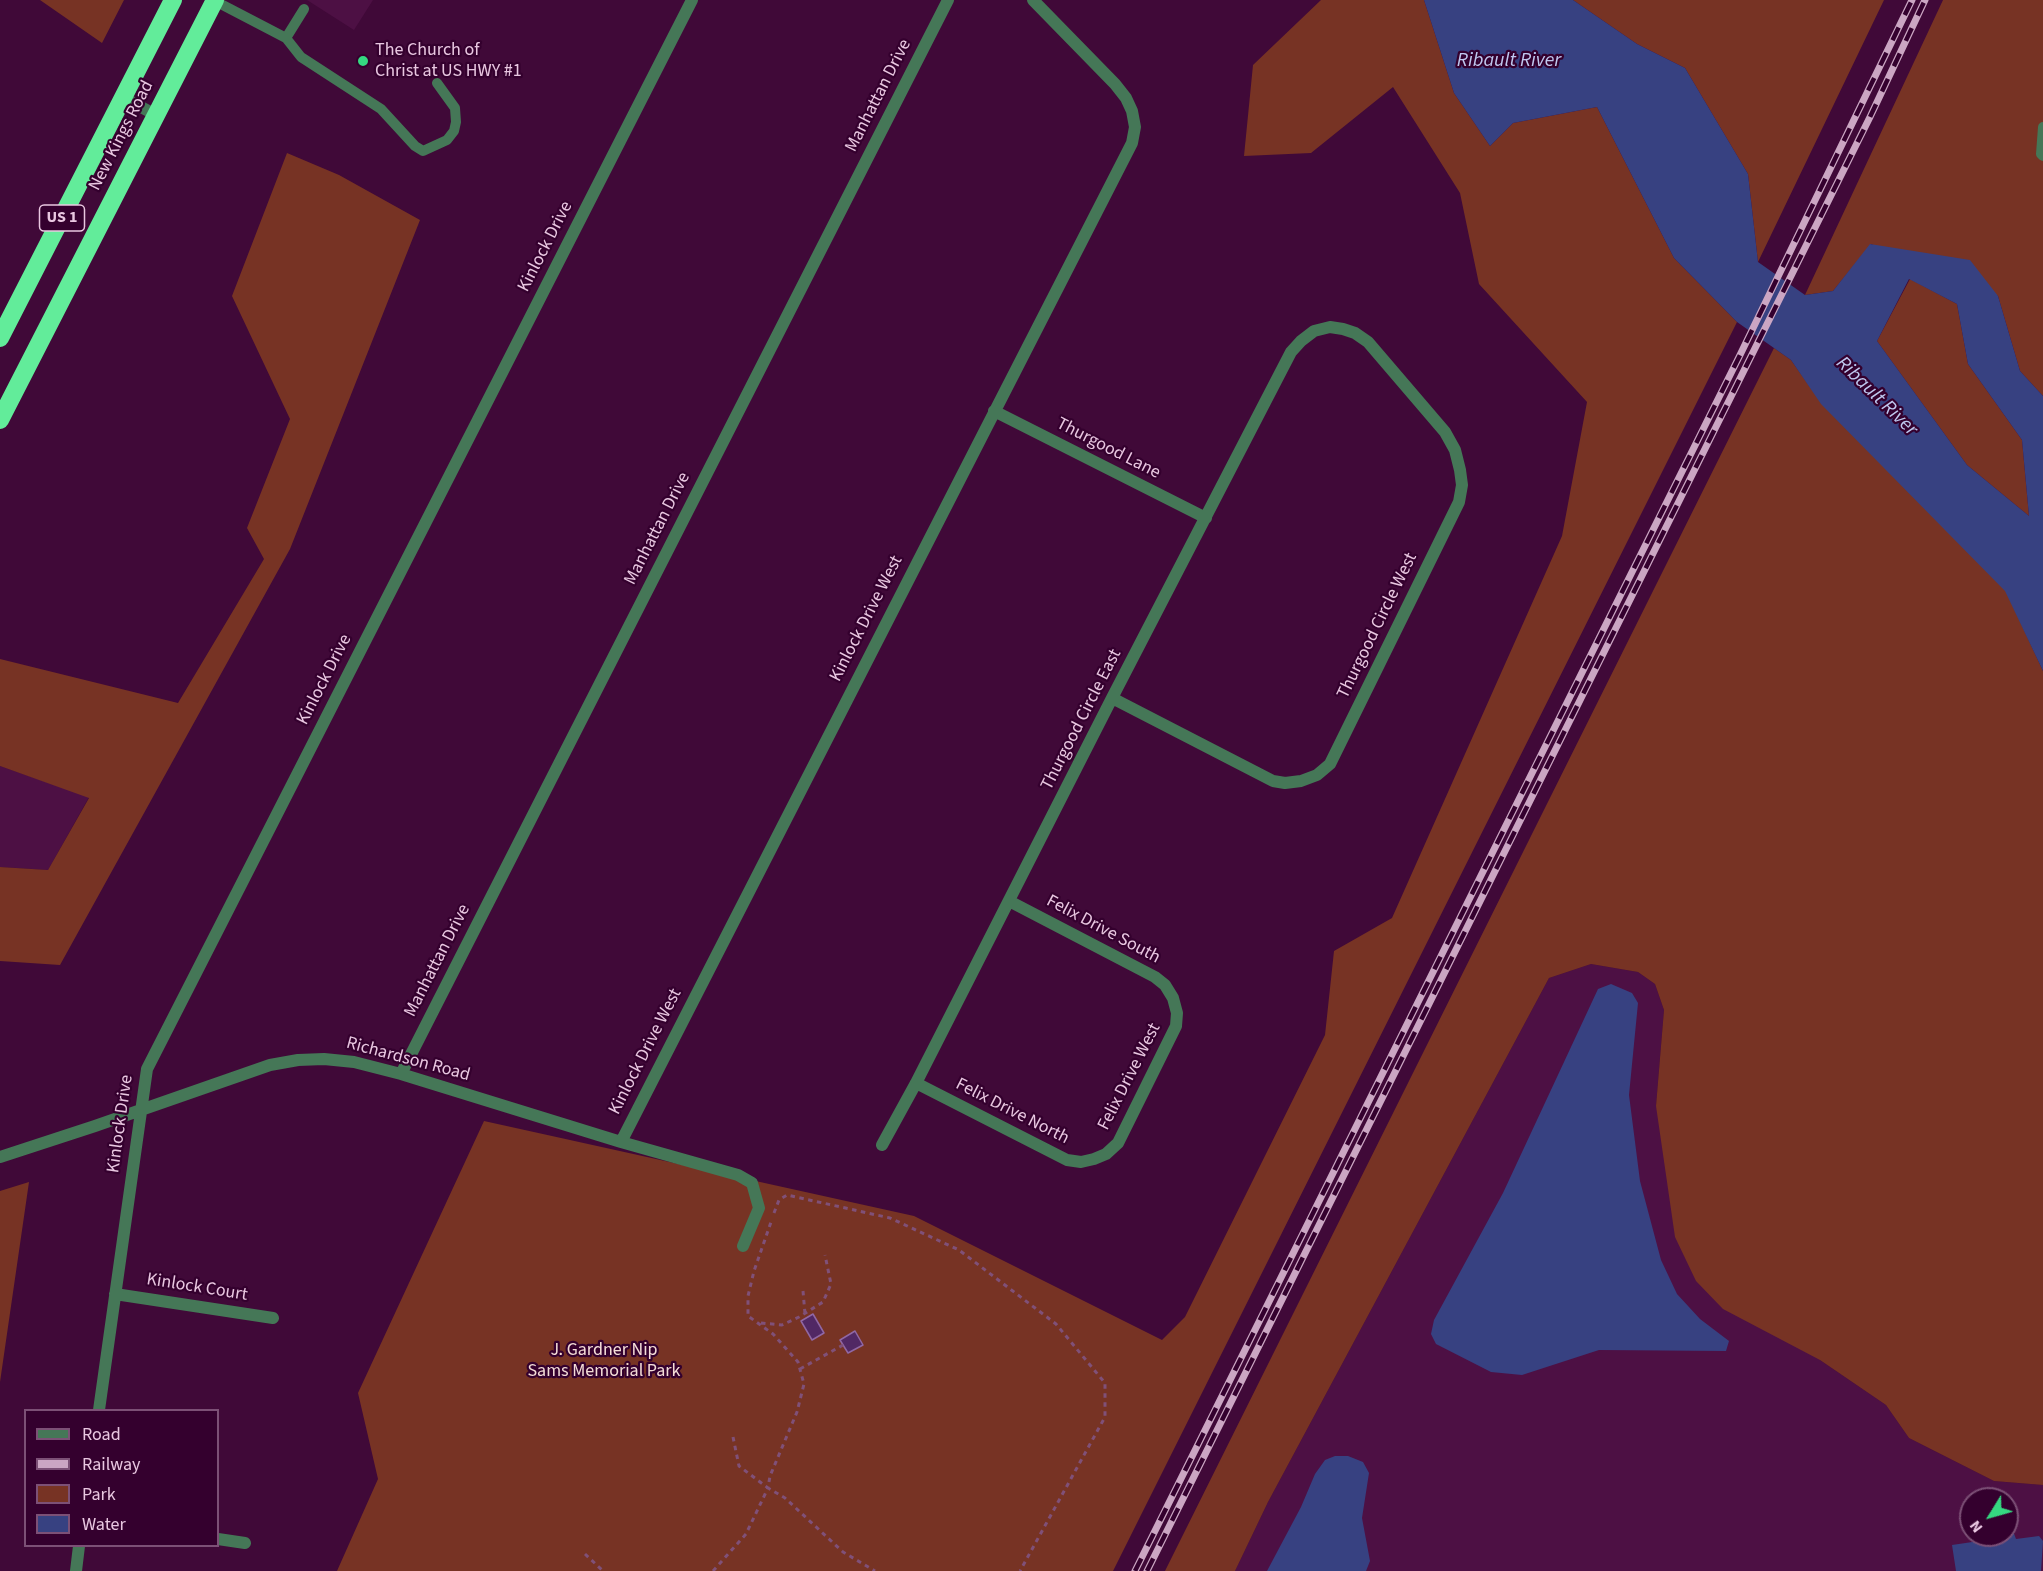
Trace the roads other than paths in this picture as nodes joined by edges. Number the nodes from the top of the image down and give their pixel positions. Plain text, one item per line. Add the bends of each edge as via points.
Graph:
1 (173, 0) edge
2 (215, 0) edge
3 (692, 0) edge
4 (948, 0) edge
5 (1033, 0) edge
6 (304, 9) dead end
7 (286, 38) junction
8 (437, 83) dead end
9 (124, 98) junction
10 (156, 115) junction
11 (2043, 127) edge
12 (2043, 156) edge
13 (1330, 327) joint
14 (0, 338) edge
15 (994, 411) junction
16 (0, 420) edge
17 (1206, 518) junction
18 (1112, 698) junction
19 (1009, 902) junction
20 (1173, 998) joint
21 (401, 1074) junction
22 (916, 1083) junction
23 (140, 1110) junction
24 (621, 1142) junction
25 (882, 1145) dead end
26 (0, 1157) edge
27 (1094, 1159) joint
28 (743, 1246) dead end
29 (115, 1294) junction
30 (273, 1318) dead end
31 (99, 1409) edge
32 (219, 1539) edge
33 (245, 1543) dead end
34 (79, 1547) edge
35 (76, 1571) edge

1 - 9 highway, New Kings Road / US 1
2 - 7 lane
2 - 10 highway, New Kings Road / US 1
3 - 23 street, Kinlock Drive via 147,1069
4 - 21 street, Manhattan Drive
5 - 15 street, Kinlock Drive West via 1115,84 1126,98 1135,127 1132,143
6 - 7 lane
7 - 8 lane via 302,57 381,109 423,151 447,140 456,122 455,108
9 - 10 street
9 - 14 highway, New Kings Road / US 1
10 - 16 highway, New Kings Road / US 1
11 - 12 lane
13 - 17 street, Thurgood Circle East via 1314,331 1291,352
13 - 18 street, Thurgood Circle West via 1355,333 1368,342 1445,432 1455,450 1462,485 1459,502 1330,764 1301,781 1273,782
15 - 17 street, Thurgood Lane
15 - 24 street, Kinlock Drive West
17 - 18 street, Thurgood Circle East
18 - 19 street, Thurgood Circle East
19 - 20 street, Felix Drive South via 1155,976
19 - 22 street, Thurgood Circle East
20 - 27 street, Felix Drive West via 1178,1013 1176,1026 1118,1143
21 - 23 street, Richardson Road via 354,1062 298,1060 246,1072
21 - 24 street, Richardson Road
22 - 25 street, Thurgood Circle East
22 - 27 street, Felix Drive North via 1067,1160
23 - 26 street, Richardson Road
23 - 29 street, Kinlock Drive
24 - 28 street, Richardson Road via 738,1175 752,1183 759,1208
29 - 30 street, Kinlock Court
29 - 31 street, Kinlock Drive
32 - 33 street
34 - 35 street

